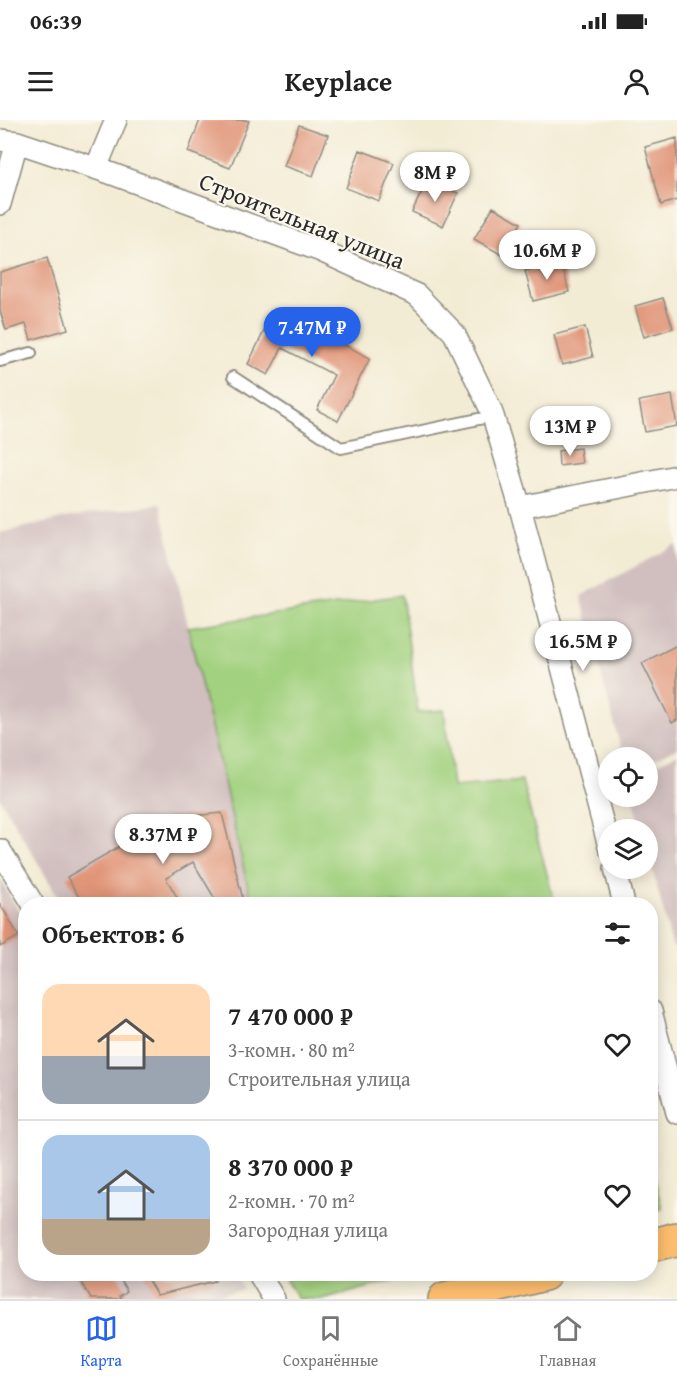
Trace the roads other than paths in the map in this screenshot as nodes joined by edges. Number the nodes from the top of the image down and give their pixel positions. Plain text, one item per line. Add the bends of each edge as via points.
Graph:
1 (116, 120) edge
2 (8, 141) edge
3 (96, 168) junction
4 (0, 204) edge
5 (31, 353) dead end
6 (0, 361) edge
7 (232, 377) dead end
8 (493, 416) junction
9 (677, 476) edge
10 (520, 507) junction
11 (601, 819) edge
12 (0, 850) edge
13 (618, 879) edge
14 (29, 897) edge
15 (622, 897) edge
16 (658, 1038) edge
17 (677, 1113) edge
18 (677, 1239) edge
19 (658, 1244) edge
20 (263, 1281) edge
21 (516, 1281) edge
22 (274, 1299) edge
23 (445, 1299) edge

1 - 3 street
2 - 3 street, Строительная улица
2 - 4 street
3 - 8 street, Строительная улица via 321,251 417,295 454,333
5 - 6 lane
7 - 8 lane via 340,448
8 - 10 street, Строительная улица
9 - 10 street
10 - 11 street, Строительная улица
12 - 14 street
13 - 15 street
16 - 17 street
18 - 19 main road
20 - 22 street
21 - 23 main road

